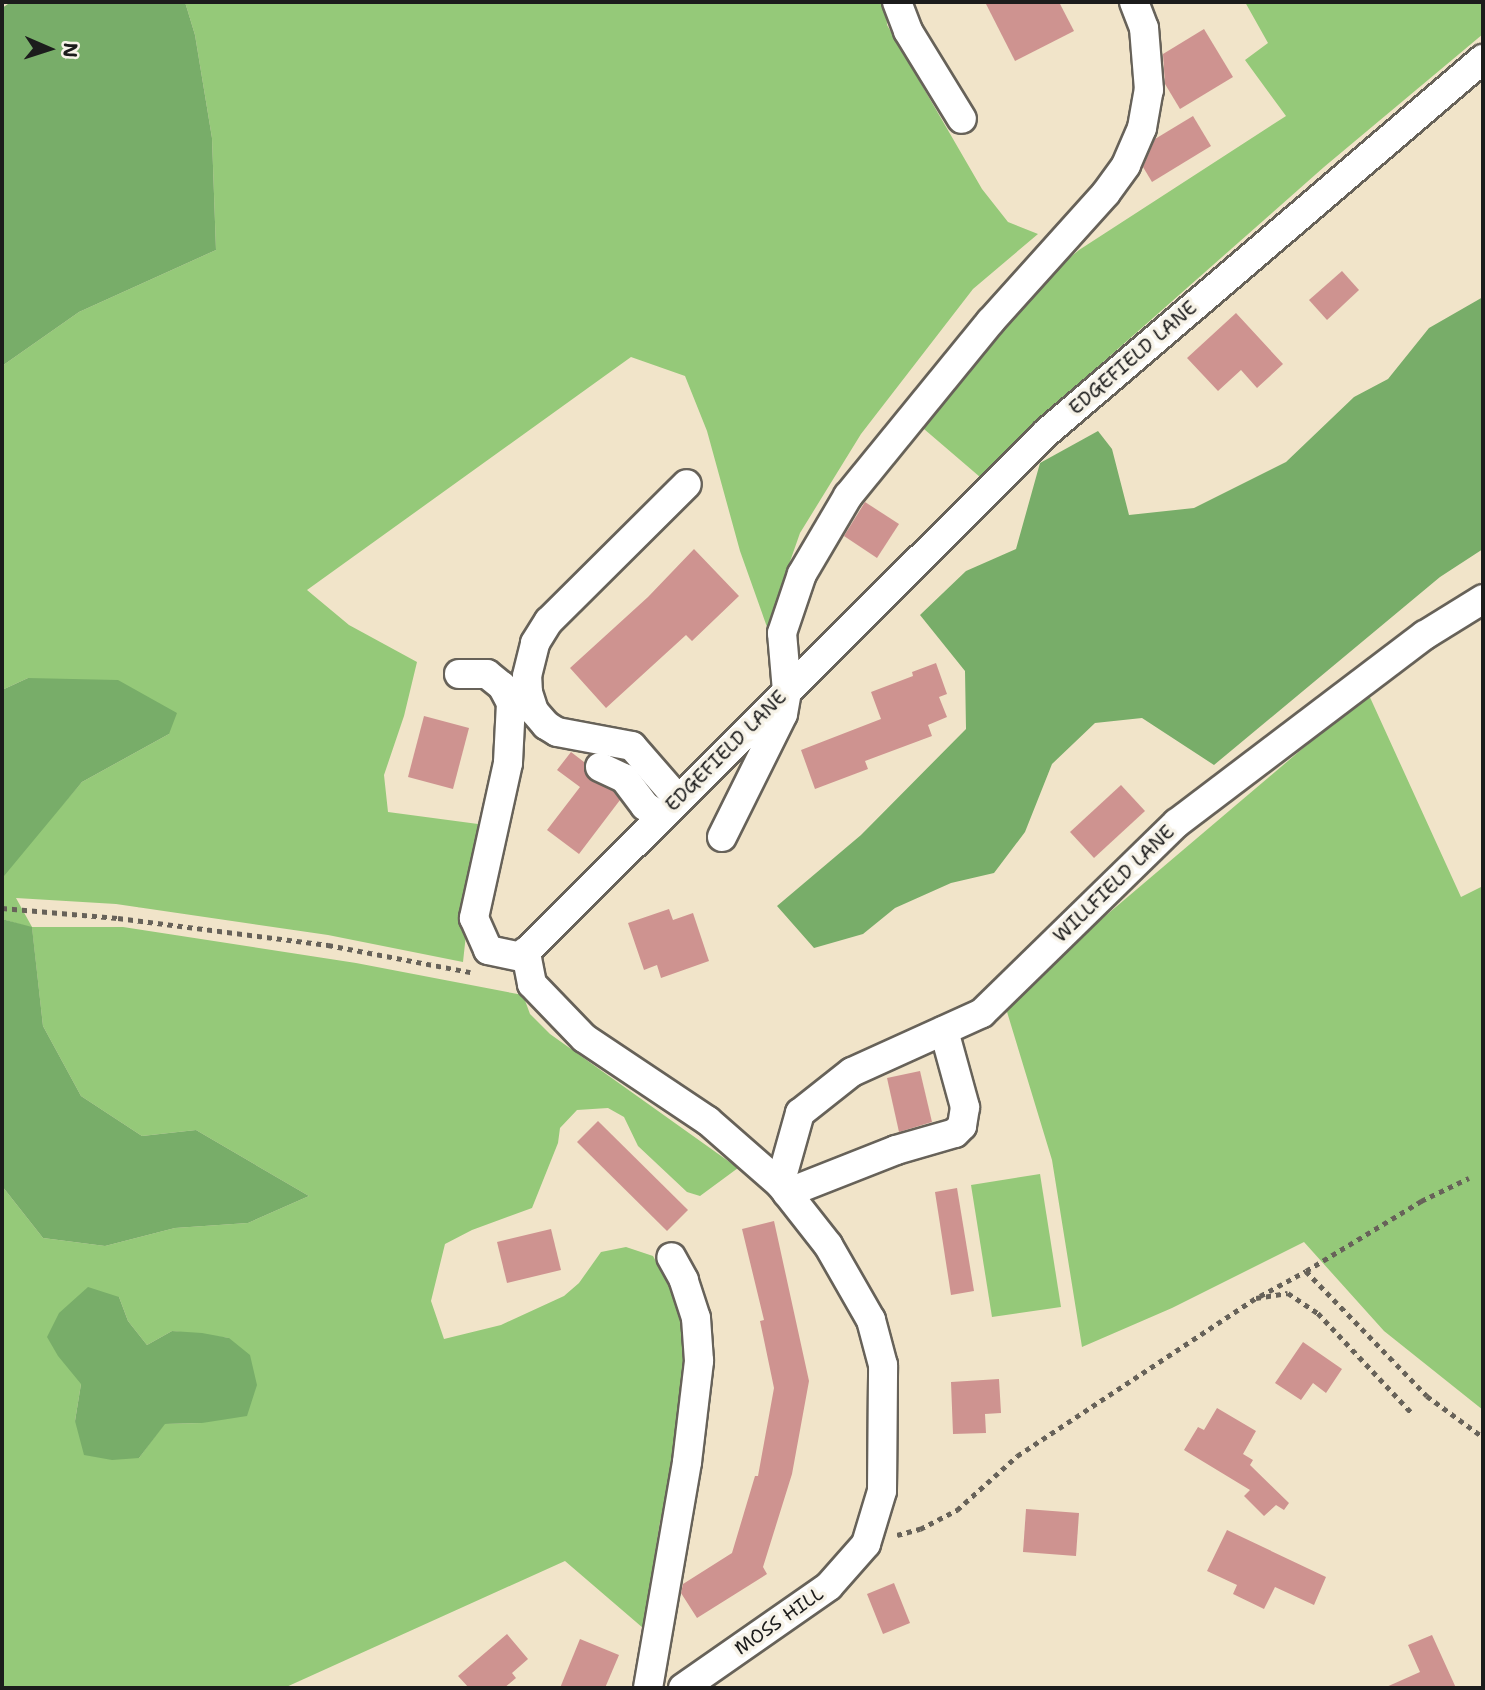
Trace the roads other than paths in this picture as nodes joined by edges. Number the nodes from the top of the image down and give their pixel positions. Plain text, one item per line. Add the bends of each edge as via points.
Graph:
1 (897, 2) edge
2 (1134, 2) edge
3 (1483, 59) edge
4 (962, 119) dead end
5 (687, 484) dead end
6 (1483, 598) edge
7 (459, 674) dead end
8 (787, 691) junction
9 (600, 767) dead end
10 (669, 807) junction
11 (722, 837) dead end
12 (527, 958) junction
13 (944, 1031) junction
14 (783, 1188) junction
15 (671, 1257) dead end
16 (648, 1688) edge
17 (683, 1688) edge

1 - 4 street via 908,31
2 - 8 street via 1144,28 1149,90 1142,128 1126,165 848,496 802,573 782,633
3 - 8 street, EDGEFIELD LANE via 1047,432
5 - 10 street via 549,621 535,643 527,676 534,710 546,725 557,732 632,746
6 - 13 street, WILLFIELD LANE via 1425,635 1177,822 982,1013
7 - 12 street via 487,674 502,686 511,703 508,763 474,918 488,950
8 - 10 street, EDGEFIELD LANE
8 - 11 street via 783,714
9 - 10 street via 624,779 645,806
10 - 12 street, EDGEFIELD LANE via 526,952
12 - 14 street via 532,984 584,1038 708,1121
13 - 14 street, WILLFIELD LANE via 852,1072 800,1113
13 - 14 street via 965,1107 962,1126 955,1133
14 - 17 street, MOSS HILL via 828,1245 864,1310 883,1365 882,1491 866,1544 829,1587
15 - 16 street via 696,1318 699,1361 689,1451

